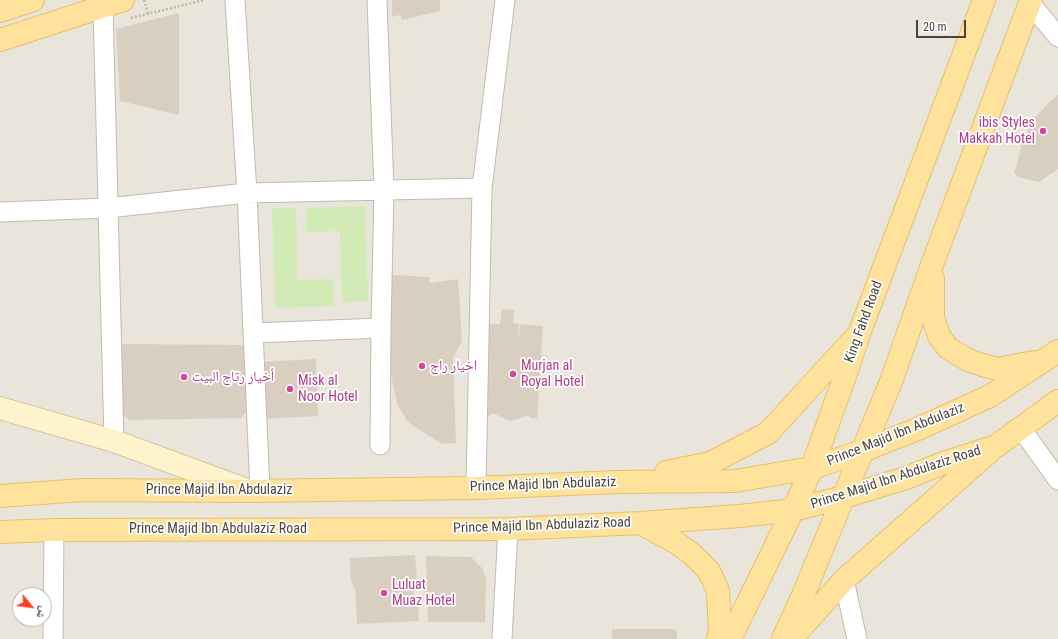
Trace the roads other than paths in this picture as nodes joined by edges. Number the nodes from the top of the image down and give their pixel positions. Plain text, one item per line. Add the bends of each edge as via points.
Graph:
1 (33, 0) edge
2 (235, 0) edge
3 (377, 0) edge
4 (505, 0) edge
5 (984, 0) edge
6 (1030, 1) edge
7 (0, 11) edge
8 (110, 11) edge
9 (1058, 37) edge
10 (0, 40) edge
11 (482, 188) junction
12 (384, 190) junction
13 (247, 193) junction
14 (108, 208) junction
15 (0, 212) edge
16 (933, 262) junction
17 (381, 328) junction
18 (253, 332) junction
19 (859, 334) junction
20 (1051, 356) edge
21 (1058, 401) edge
22 (0, 408) edge
23 (1020, 427) junction
24 (114, 442) junction
25 (380, 445) dead end
26 (996, 446) junction
27 (862, 452) junction
28 (812, 468) junction
29 (1058, 480) edge
30 (617, 482) junction
31 (476, 488) junction
32 (254, 491) junction
33 (0, 496) edge
34 (844, 497) junction
35 (793, 510) junction
36 (640, 523) junction
37 (508, 529) junction
38 (54, 530) junction
39 (0, 532) edge
40 (844, 580) junction
41 (53, 639) edge
42 (502, 639) edge
43 (718, 639) edge
44 (730, 639) edge
45 (783, 639) edge
46 (791, 639) edge
47 (856, 639) edge

1 - 7 main road
2 - 13 street
3 - 12 street
4 - 11 street
5 - 19 main road, King Fahd Road
6 - 9 street
6 - 16 main road
8 - 10 main road
8 - 14 street
11 - 12 street
11 - 31 street
12 - 13 street
12 - 17 street
13 - 14 street
13 - 18 street
14 - 15 street
14 - 24 street
16 - 20 main road via 933,318 939,336 948,348 968,360 998,368
16 - 27 main road via 892,379
17 - 18 street
17 - 25 street
18 - 32 street
19 - 28 main road, King Fahd Road
19 - 30 main road via 768,433 710,463
20 - 27 main road, Prince Majid Ibn Abdulaziz via 990,396
21 - 23 main road, Prince Majid Ibn Abdulaziz Road
22 - 24 street
23 - 26 main road, Prince Majid Ibn Abdulaziz Road
23 - 29 street
24 - 32 street
26 - 34 main road, Prince Majid Ibn Abdulaziz Road
26 - 40 main road
27 - 28 main road, Prince Majid Ibn Abdulaziz
27 - 34 main road
28 - 30 main road, Prince Majid Ibn Abdulaziz via 735,481
28 - 35 main road, King Fahd Road
30 - 31 main road, Prince Majid Ibn Abdulaziz
31 - 32 main road, Prince Majid Ibn Abdulaziz
32 - 33 main road, Prince Majid Ibn Abdulaziz via 82,490
34 - 35 main road, Prince Majid Ibn Abdulaziz Road
34 - 45 main road
35 - 36 main road, Prince Majid Ibn Abdulaziz Road
35 - 44 main road, King Fahd Road
36 - 37 main road, Prince Majid Ibn Abdulaziz Road
36 - 43 main road via 677,543 709,571 718,591
37 - 38 main road, Prince Majid Ibn Abdulaziz Road
37 - 42 street
38 - 39 main road, Prince Majid Ibn Abdulaziz Road
38 - 41 street
40 - 46 main road
40 - 47 street

